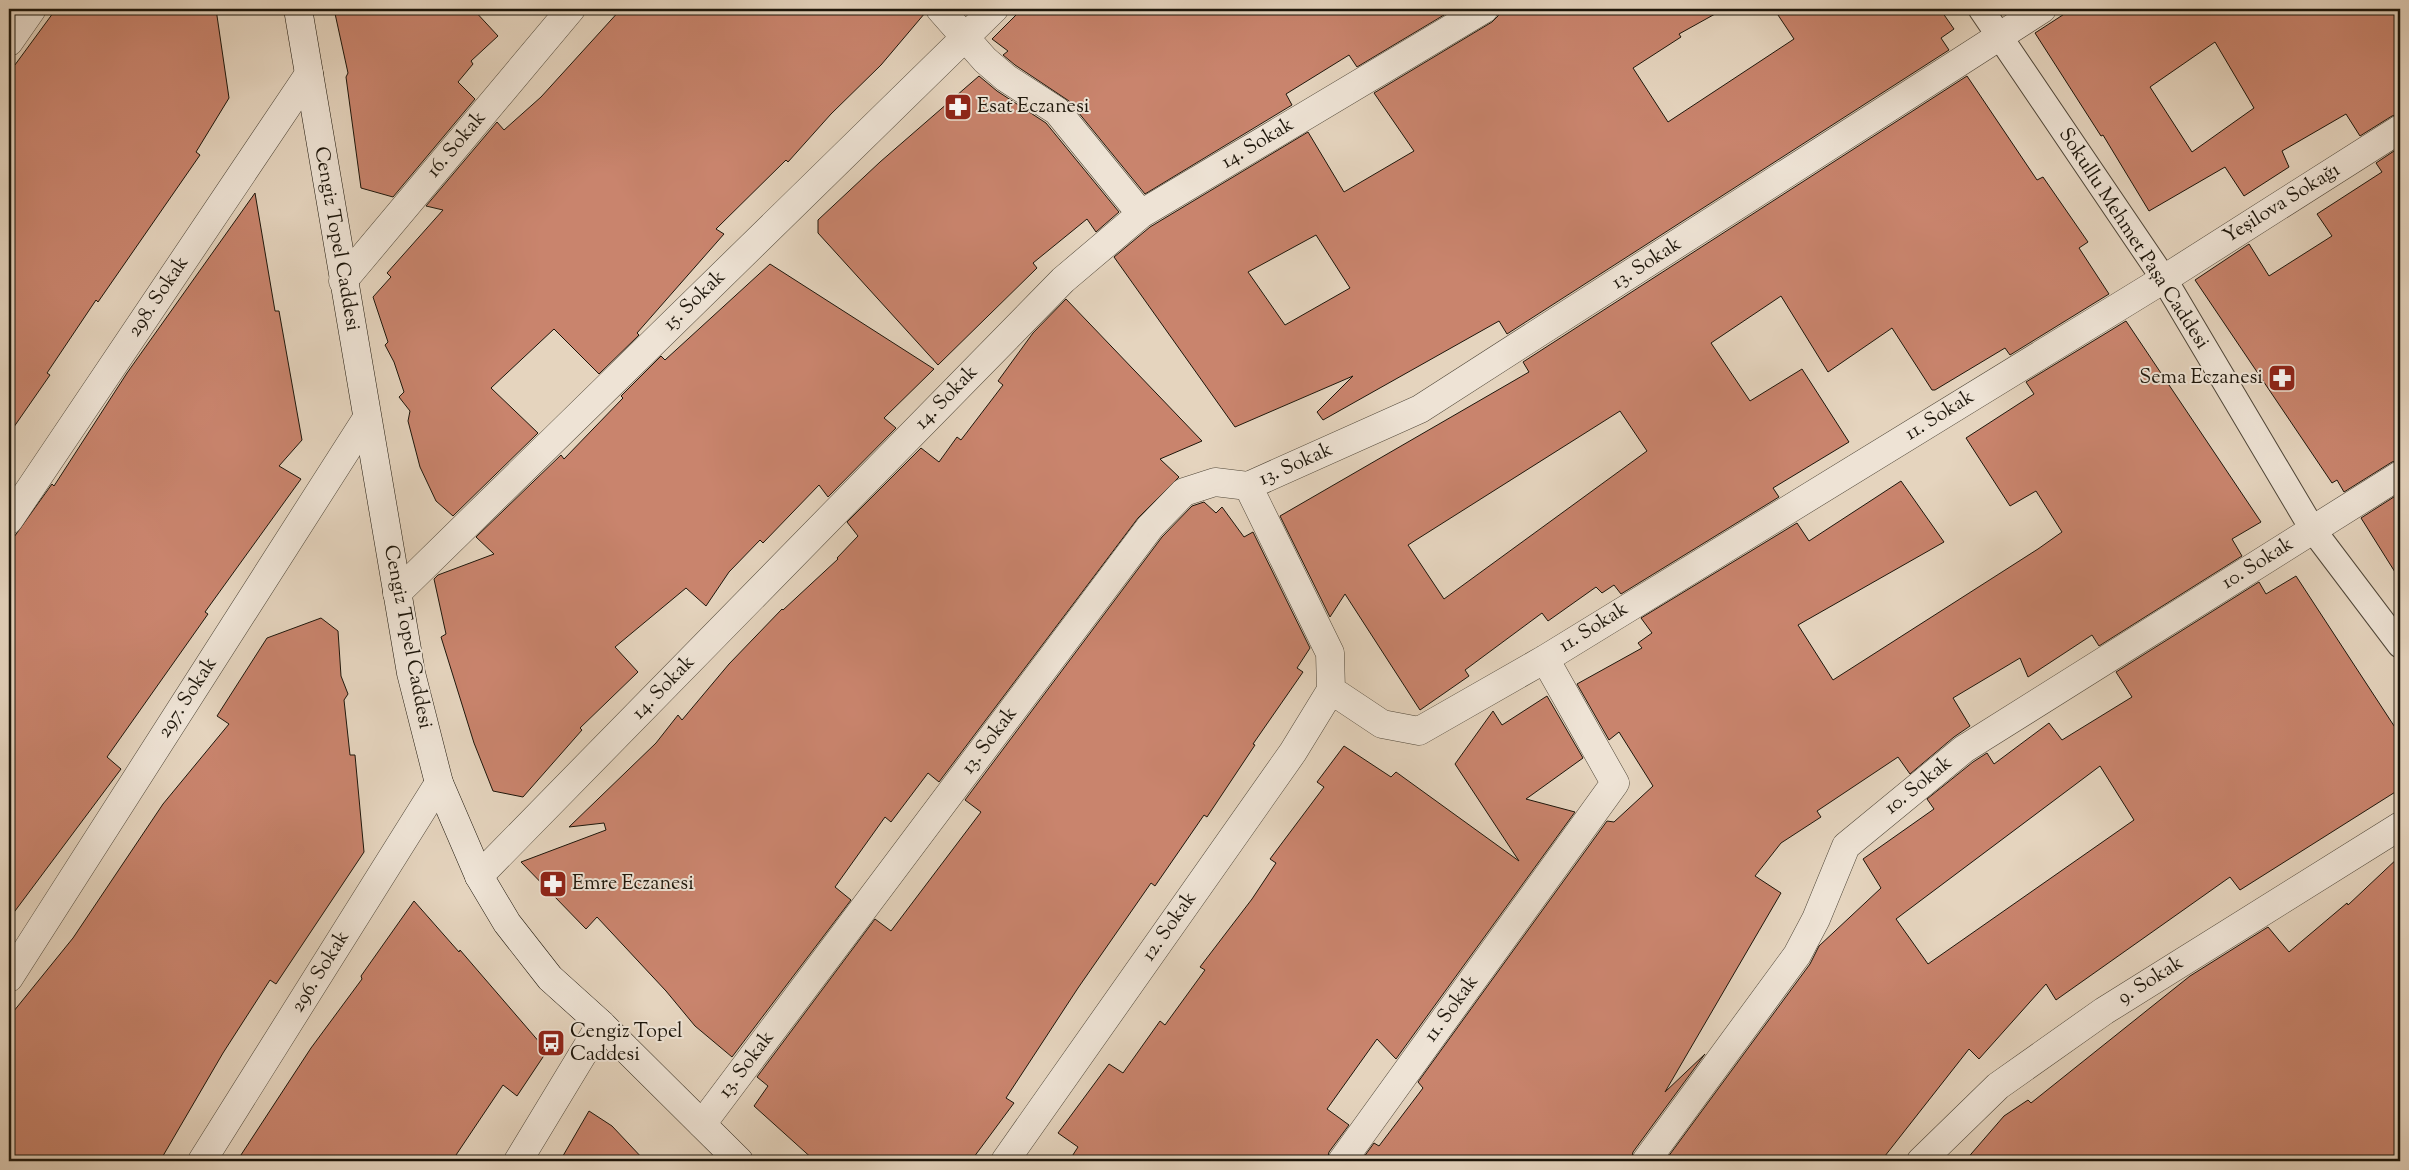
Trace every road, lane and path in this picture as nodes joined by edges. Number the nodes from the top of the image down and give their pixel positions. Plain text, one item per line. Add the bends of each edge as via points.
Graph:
1 (32, 9) edge
2 (298, 9) edge
3 (571, 9) edge
4 (940, 9) edge
5 (994, 9) edge
6 (1484, 9) edge
7 (1981, 9) edge
8 (2042, 9) edge
9 (964, 38) junction
10 (1999, 38) junction
11 (9, 42) edge
12 (308, 74) junction
13 (2400, 129) edge
14 (1141, 214) junction
15 (2164, 279) junction
16 (343, 281) junction
17 (367, 418) junction
18 (2400, 475) edge
19 (1248, 486) junction
20 (9, 520) edge
21 (2313, 530) junction
22 (397, 593) junction
23 (2400, 645) edge
24 (1545, 659) junction
25 (1331, 690) junction
26 (439, 783) junction
27 (2400, 826) edge
28 (479, 876) junction
29 (9, 978) edge
30 (601, 1024) junction
31 (702, 1124) junction
32 (202, 1161) edge
33 (518, 1161) edge
34 (739, 1161) edge
35 (1005, 1161) edge
36 (1342, 1161) edge
37 (1646, 1161) edge
38 (1921, 1161) edge

1 - 11 street
2 - 12 street, Cengiz Topel Caddesi
3 - 16 street, 16. Sokak
4 - 9 street
5 - 9 street, 15. Sokak
6 - 14 street, 14. Sokak
7 - 10 street, Sokullu Mehmet Paşa Caddesi
8 - 10 street, 13. Sokak
9 - 14 street via 1006,78 1057,111
9 - 22 street, 15. Sokak
10 - 15 street, Sokullu Mehmet Paşa Caddesi
10 - 19 street, 13. Sokak via 1420,410
12 - 16 street, Cengiz Topel Caddesi
12 - 20 street, 298. Sokak
13 - 15 street, Yeşilova Sokağı
14 - 28 street, 14. Sokak via 1063,280
15 - 21 street, Sokullu Mehmet Paşa Caddesi
15 - 24 street, 11. Sokak
16 - 17 street, Cengiz Topel Caddesi
17 - 22 street, Cengiz Topel Caddesi
17 - 29 street, 297. Sokak
18 - 21 street, 10. Sokak
19 - 25 street via 1330,653
19 - 31 street, 13. Sokak via 1215,482 1184,492 1150,527
21 - 23 street, Sokullu Mehmet Paşa Caddesi
21 - 37 street, 10. Sokak via 1964,749 1846,846 1816,919 1797,955
22 - 26 street, Cengiz Topel Caddesi via 411,673
24 - 25 street via 1419,731 1382,724
24 - 36 street, 11. Sokak via 1616,783
25 - 35 street, 12. Sokak via 1293,752
26 - 28 street, Cengiz Topel Caddesi
26 - 32 street, 296. Sokak
27 - 38 street, 9. Sokak via 2104,1011 1998,1086
28 - 30 street, Cengiz Topel Caddesi via 507,923 550,978
30 - 31 street, Cengiz Topel Caddesi
30 - 33 street
31 - 34 street, Cengiz Topel Caddesi

